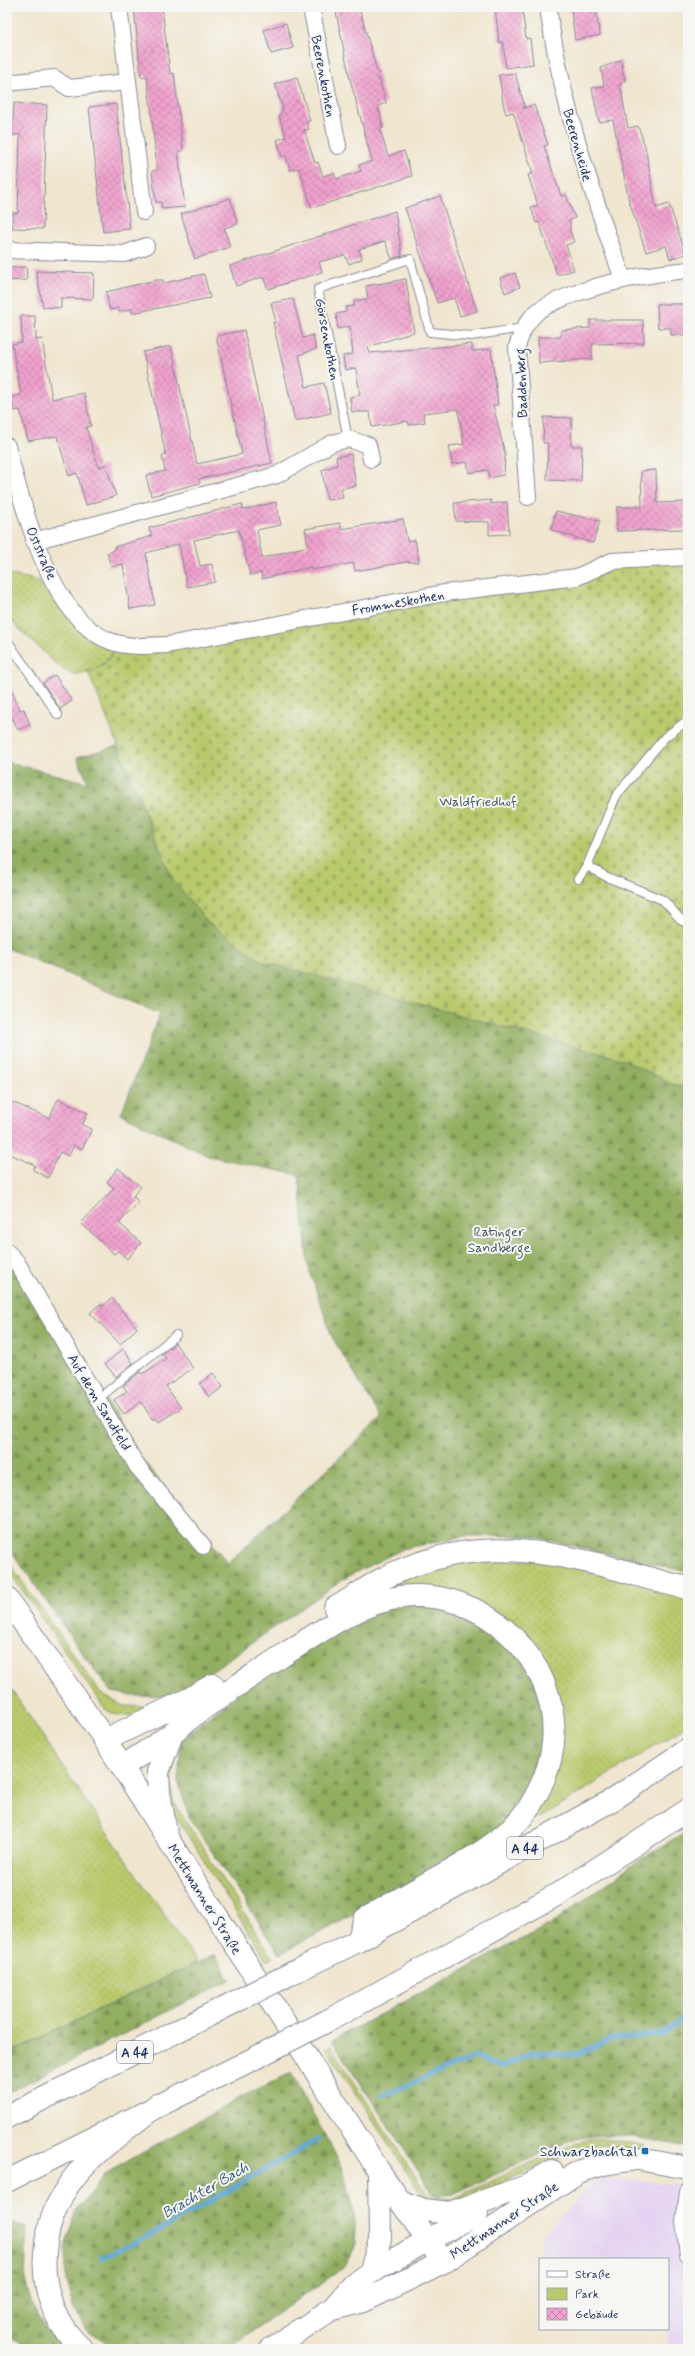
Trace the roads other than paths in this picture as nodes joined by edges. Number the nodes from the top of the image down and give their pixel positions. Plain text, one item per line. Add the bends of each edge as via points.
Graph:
1 (119, 7) edge
2 (310, 7) edge
3 (548, 7) edge
4 (128, 82) junction
5 (7, 83) edge
6 (338, 146) dead end
7 (144, 212) dead end
8 (146, 246) dead end
9 (7, 250) edge
10 (688, 270) edge
11 (622, 279) junction
12 (523, 328) junction
13 (348, 439) junction
14 (7, 446) edge
15 (371, 459) dead end
16 (528, 497) dead end
17 (34, 541) junction
18 (688, 557) edge
19 (7, 640) edge
20 (108, 640) joint
21 (58, 715) dead end
22 (688, 720) edge
23 (587, 866) junction
24 (578, 879) dead end
25 (688, 923) edge
26 (7, 1252) edge
27 (176, 1335) dead end
28 (98, 1399) junction
29 (203, 1546) dead end
30 (688, 1588) edge
31 (7, 1599) edge
32 (172, 1734) junction
33 (105, 1740) junction
34 (688, 1749) edge
35 (122, 1767) junction
36 (688, 1810) edge
37 (167, 1838) junction
38 (358, 1941) junction
39 (157, 2105) junction
40 (7, 2117) edge
41 (636, 2159) junction
42 (688, 2168) edge
43 (379, 2171) junction
44 (7, 2181) edge
45 (527, 2186) junction
46 (688, 2192) edge
47 (400, 2201) junction
48 (687, 2239) edge
49 (428, 2240) junction
50 (688, 2255) edge
51 (443, 2262) junction
52 (370, 2273) junction
53 (332, 2310) junction
54 (82, 2349) edge
55 (271, 2349) edge

1 - 4 street
2 - 6 street, Beerenkothen
3 - 11 street, Beerenheide via 555,54 573,131
4 - 5 street via 69,88 54,78
4 - 7 street
8 - 9 street via 124,254
10 - 11 street, Baddenberg
11 - 12 street, Baddenberg via 558,300 537,311
12 - 13 lane, Görsenkothen via 471,336 430,332 410,259 318,289
12 - 16 street, Baddenberg via 517,347
13 - 15 street via 368,445
13 - 17 street via 321,449 277,475
14 - 17 street, Oststraße
17 - 20 street, Oststraße via 63,596 92,630
18 - 20 street, Frommeskothen via 612,561 577,577 444,593 167,645 136,647
19 - 21 lane
22 - 23 lane via 665,737 616,796
23 - 24 lane
23 - 25 lane via 663,900 682,921
26 - 28 street, Auf dem Sandfeld via 16,1261
27 - 28 lane
28 - 29 street, Auf dem Sandfeld via 138,1466
30 - 33 main road via 550,1553 489,1549 444,1555 382,1580 191,1698
31 - 33 main road, Mettmanner Straße
32 - 35 main road
32 - 37 main road via 158,1772
32 - 38 main road via 194,1714 325,1628 352,1613 389,1600 417,1596 453,1601 470,1607 497,1623 516,1639 539,1672 553,1720 554,1743 541,1786 527,1809 503,1837 484,1851 365,1919
33 - 35 main road, Mettmanner Straße
34 - 38 main road, A 44 via 614,1799
35 - 37 main road, Mettmanner Straße
36 - 39 main road, bridge via 558,1894 331,2019
37 - 43 main road, Mettmanner Straße
38 - 40 main road, A 44, bridge
39 - 44 main road
39 - 54 main road via 77,2173 64,2190 48,2226 44,2267 49,2298 67,2332
41 - 42 main road, Mettmanner Straße
41 - 45 main road, Mettmanner Straße via 613,2153 592,2153 574,2158
41 - 51 main road, Mettmanner Straße via 578,2172
43 - 47 main road, Mettmanner Straße
43 - 52 main road via 380,2240
45 - 47 main road, Mettmanner Straße via 450,2213 424,2210
45 - 49 main road
46 - 48 street via 684,2222
47 - 49 main road, Mettmanner Straße
48 - 50 street
49 - 51 main road, Mettmanner Straße
49 - 52 main road
51 - 53 main road via 364,2301
52 - 53 main road via 353,2285
53 - 55 main road

